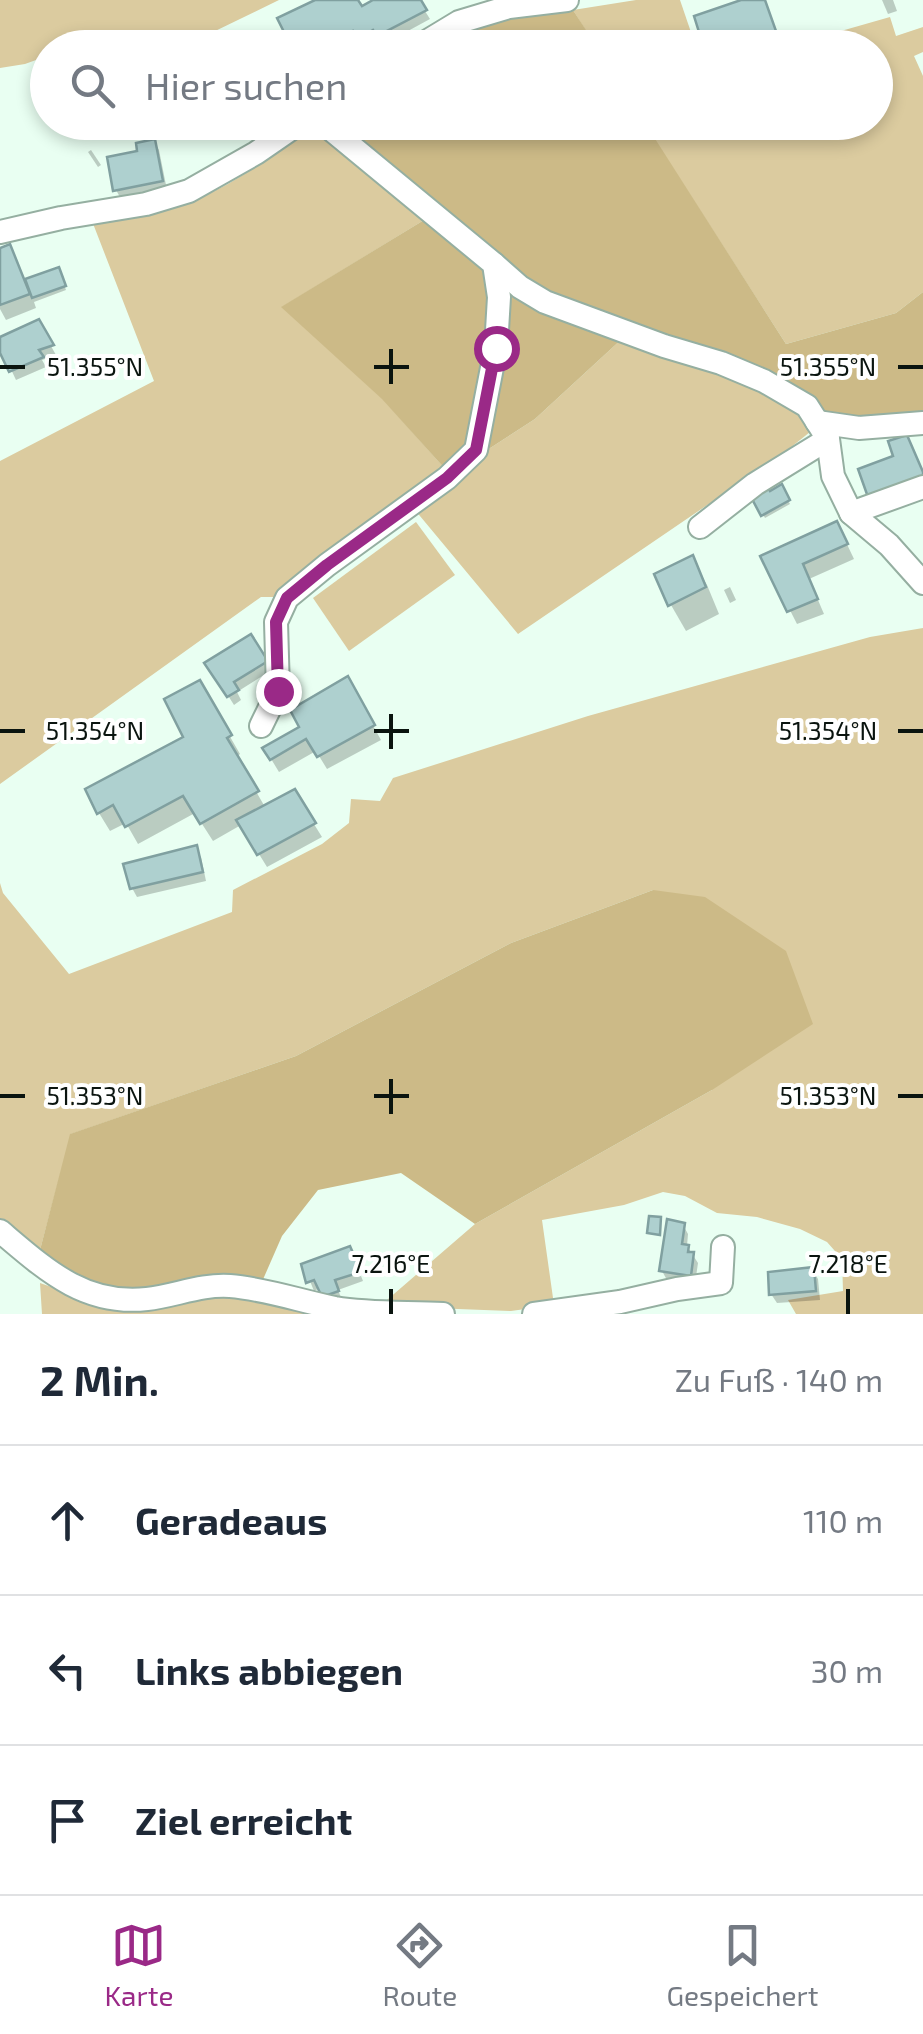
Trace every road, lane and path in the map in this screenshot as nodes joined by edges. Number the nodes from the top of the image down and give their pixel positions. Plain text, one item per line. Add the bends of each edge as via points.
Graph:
1 (567, 0) edge
2 (446, 30) edge
3 (275, 140) edge
4 (344, 140) edge
5 (0, 232) edge
6 (494, 264) junction
7 (923, 424) edge
8 (822, 430) junction
9 (922, 488) edge
10 (851, 514) junction
11 (700, 527) dead end
12 (889, 546) junction
13 (923, 584) edge
14 (260, 726) dead end
15 (0, 1230) edge
16 (723, 1247) dead end
17 (442, 1314) edge
18 (534, 1314) edge

1 - 2 street via 509,6
3 - 5 street via 189,191
4 - 6 street
6 - 8 street via 545,302 764,382 807,406
6 - 14 street via 496,348 476,450 287,598 276,622 278,691
7 - 8 street
8 - 10 street
8 - 11 street
9 - 10 street
9 - 12 street via 894,508 885,530
10 - 12 street
12 - 13 street
15 - 17 street via 76,1288 112,1300 227,1286 338,1308
16 - 18 street via 720,1283

